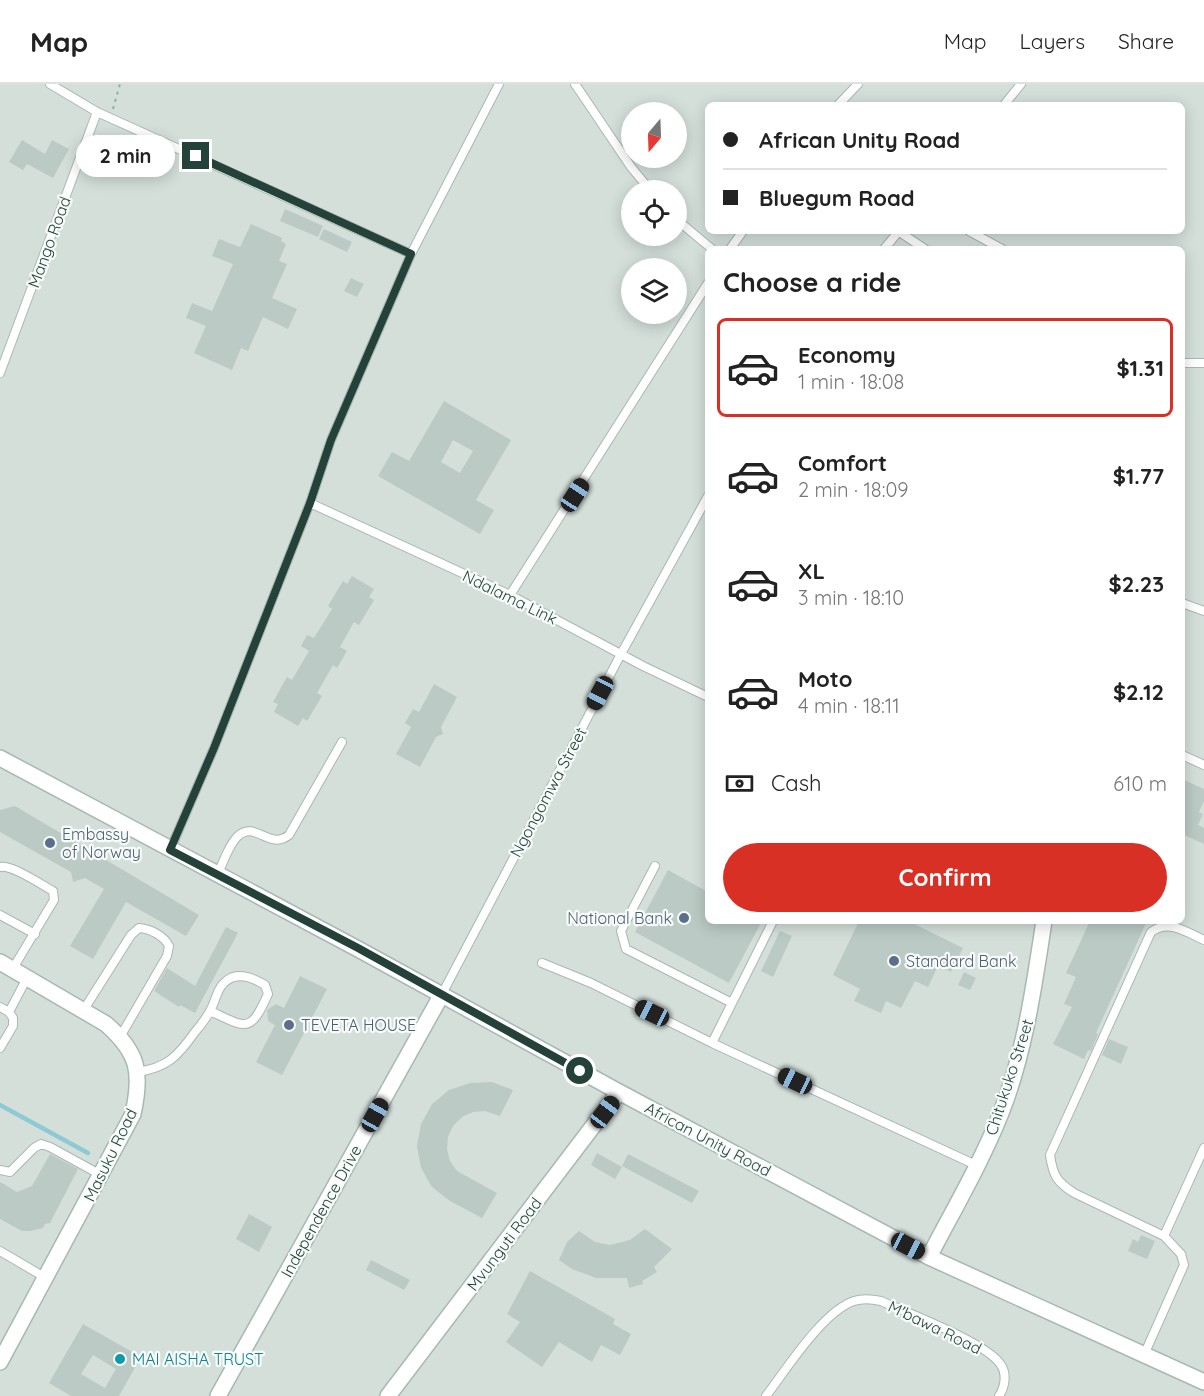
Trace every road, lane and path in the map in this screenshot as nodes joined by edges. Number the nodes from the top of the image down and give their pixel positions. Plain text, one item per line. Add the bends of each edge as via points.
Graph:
1 (50, 84) edge
2 (120, 84) edge
3 (499, 84) edge
4 (575, 84) edge
5 (858, 84) edge
6 (1021, 84) edge
7 (841, 102) edge
8 (1006, 102) edge
9 (97, 112) junction
10 (111, 117) junction
11 (642, 180) edge
12 (687, 228) edge
13 (896, 234) edge
14 (902, 234) edge
15 (974, 234) edge
16 (708, 246) edge
17 (886, 246) edge
18 (920, 246) edge
19 (996, 246) edge
20 (411, 254) junction
21 (705, 287) edge
22 (1185, 363) edge
23 (1204, 363) edge
24 (0, 373) edge
25 (705, 501) edge
26 (310, 503) junction
27 (510, 595) junction
28 (1185, 604) edge
29 (1204, 611) edge
30 (621, 654) junction
31 (705, 696) edge
32 (342, 742) dead end
33 (1185, 756) edge
34 (0, 758) edge
35 (1204, 765) edge
36 (170, 850) junction
37 (655, 866) dead end
38 (0, 867) edge
39 (217, 875) junction
40 (0, 915) edge
41 (772, 924) edge
42 (1044, 924) edge
43 (34, 934) junction
44 (1204, 940) edge
45 (542, 963) dead end
46 (6, 966) edge
47 (27, 978) junction
48 (442, 994) junction
49 (732, 1003) junction
50 (0, 1007) edge
51 (83, 1011) junction
52 (210, 1011) junction
53 (9, 1012) junction
54 (120, 1036) junction
55 (712, 1043) junction
56 (0, 1048) edge
57 (137, 1072) junction
58 (619, 1092) junction
59 (1204, 1148) edge
60 (978, 1166) junction
61 (0, 1170) edge
62 (101, 1175) junction
63 (1164, 1236) junction
64 (0, 1251) edge
65 (929, 1257) junction
66 (46, 1278) junction
67 (1144, 1355) junction
68 (0, 1362) edge
69 (1204, 1382) edge
70 (219, 1396) edge
71 (388, 1396) edge
72 (766, 1396) edge
73 (999, 1396) edge

1 - 9 lane
2 - 10 path
3 - 20 lane
4 - 11 lane
5 - 7 lane
6 - 8 lane
9 - 10 lane
9 - 24 lane, Mango Road
10 - 20 lane
12 - 16 lane
13 - 17 lane
14 - 18 lane
15 - 19 lane
20 - 26 lane via 331,440
21 - 27 lane
22 - 23 lane
25 - 30 lane, Ngongomwa Street
26 - 27 lane, Ndalama Link
26 - 36 lane
27 - 30 lane, Ndalama Link
28 - 29 lane
30 - 31 lane, Ndalama Link
30 - 48 lane, Ngongomwa Street
32 - 39 lane via 289,835 275,841 259,833 242,833
33 - 35 lane
34 - 36 street, African Unity Road
36 - 39 street, African Unity Road
37 - 49 lane via 621,931 626,949
38 - 43 lane via 10,867 52,891 54,900
39 - 48 street, African Unity Road
40 - 43 lane
41 - 49 lane
42 - 60 street, Chitukuko Street via 1031,1006 1016,1067
43 - 46 lane
44 - 63 lane via 1167,925 1151,932 1050,1155 1052,1171 1060,1184
45 - 55 lane
46 - 47 street, Masuku Road
47 - 51 street, Masuku Road
47 - 53 lane
48 - 58 street, African Unity Road
48 - 70 street, Independence Drive
49 - 55 lane
50 - 53 lane
51 - 54 street, Masuku Road
51 - 54 lane via 139,928 166,939 170,946 167,956
52 - 52 lane via 223,984 232,977 246,975 265,985 268,994 257,1018 248,1024 238,1024
52 - 57 lane via 170,1061 154,1070
53 - 56 lane via 12,1026
54 - 57 street, Masuku Road via 131,1050
55 - 60 lane
57 - 62 street, Masuku Road via 133,1114
58 - 65 street, African Unity Road
58 - 71 street, Mvunguti Road
59 - 63 lane
60 - 65 street, Chitukuko Street
61 - 62 lane via 10,1172 41,1144
62 - 66 street, Masuku Road
63 - 67 lane via 1181,1254 1184,1264
64 - 66 lane
65 - 67 street, African Unity Road
66 - 68 street, Masuku Road
67 - 69 street, African Unity Road
72 - 73 lane, M'bawa Road via 822,1323 852,1301 867,1298 881,1301 992,1355 1002,1366 1005,1379

